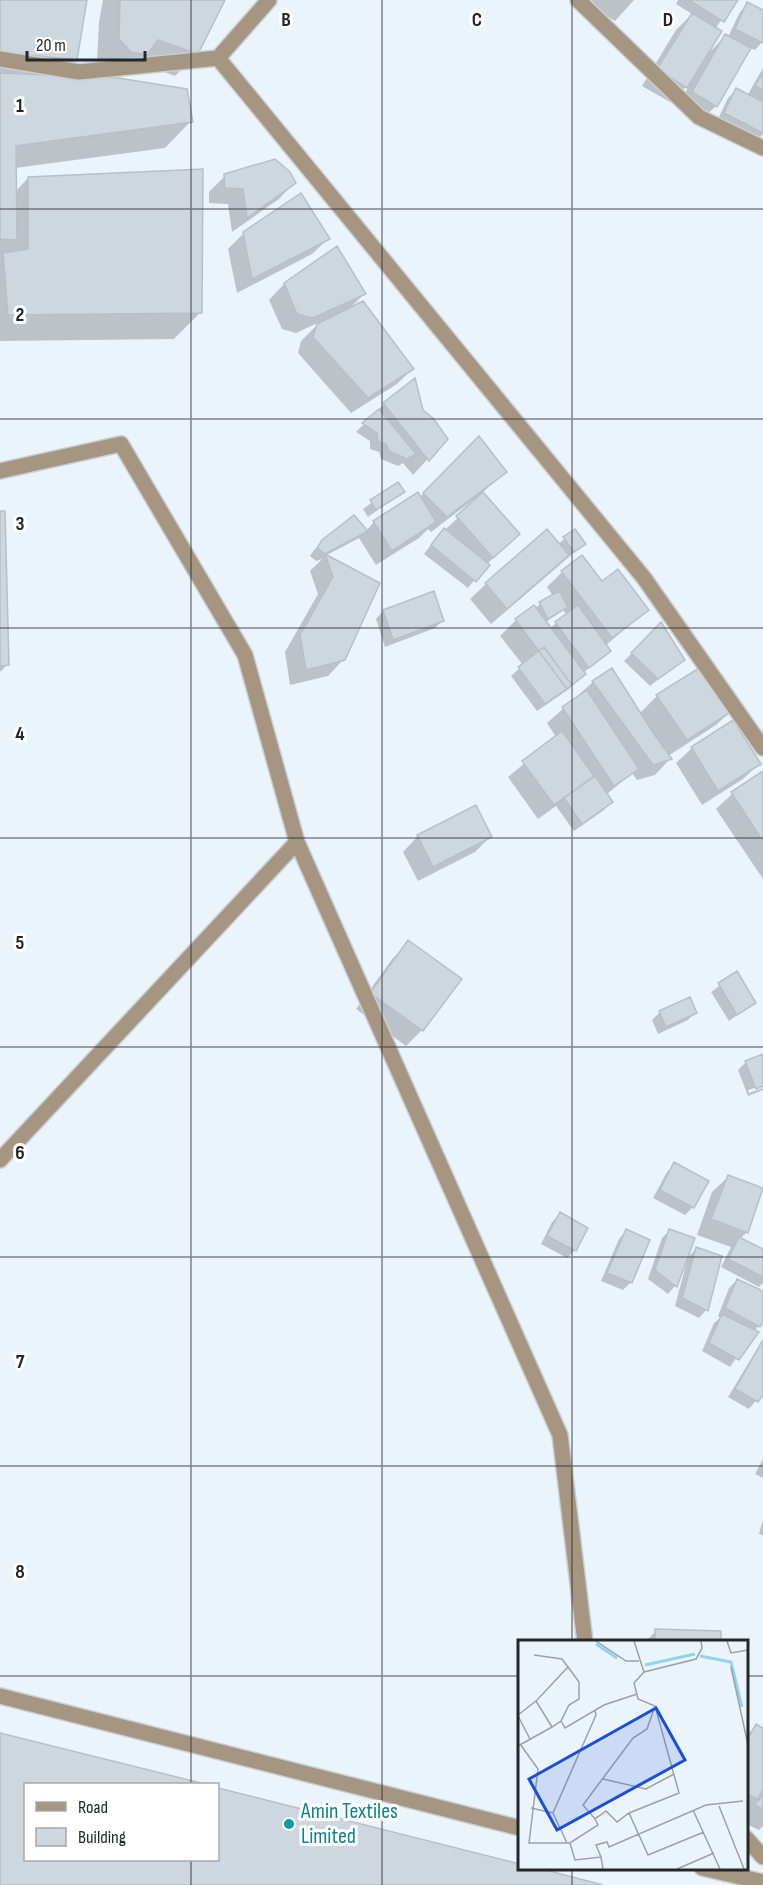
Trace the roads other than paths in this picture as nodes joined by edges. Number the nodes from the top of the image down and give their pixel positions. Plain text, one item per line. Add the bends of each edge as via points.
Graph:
1 (269, 0) edge
2 (578, 0) edge
3 (218, 58) junction
4 (0, 59) edge
5 (763, 148) edge
6 (0, 471) edge
7 (763, 747) edge
8 (297, 842) junction
9 (0, 1160) edge
10 (585, 1640) edge
11 (0, 1696) edge
12 (518, 1827) edge
13 (748, 1839) edge
14 (763, 1857) edge
15 (707, 1870) edge
16 (763, 1882) edge

1 - 3 street
2 - 5 street via 699,117
3 - 4 street via 79,72
3 - 7 street via 644,578
6 - 8 street via 121,444 245,656
8 - 9 street
8 - 10 street via 560,1436
11 - 12 street
13 - 14 street
15 - 16 street

